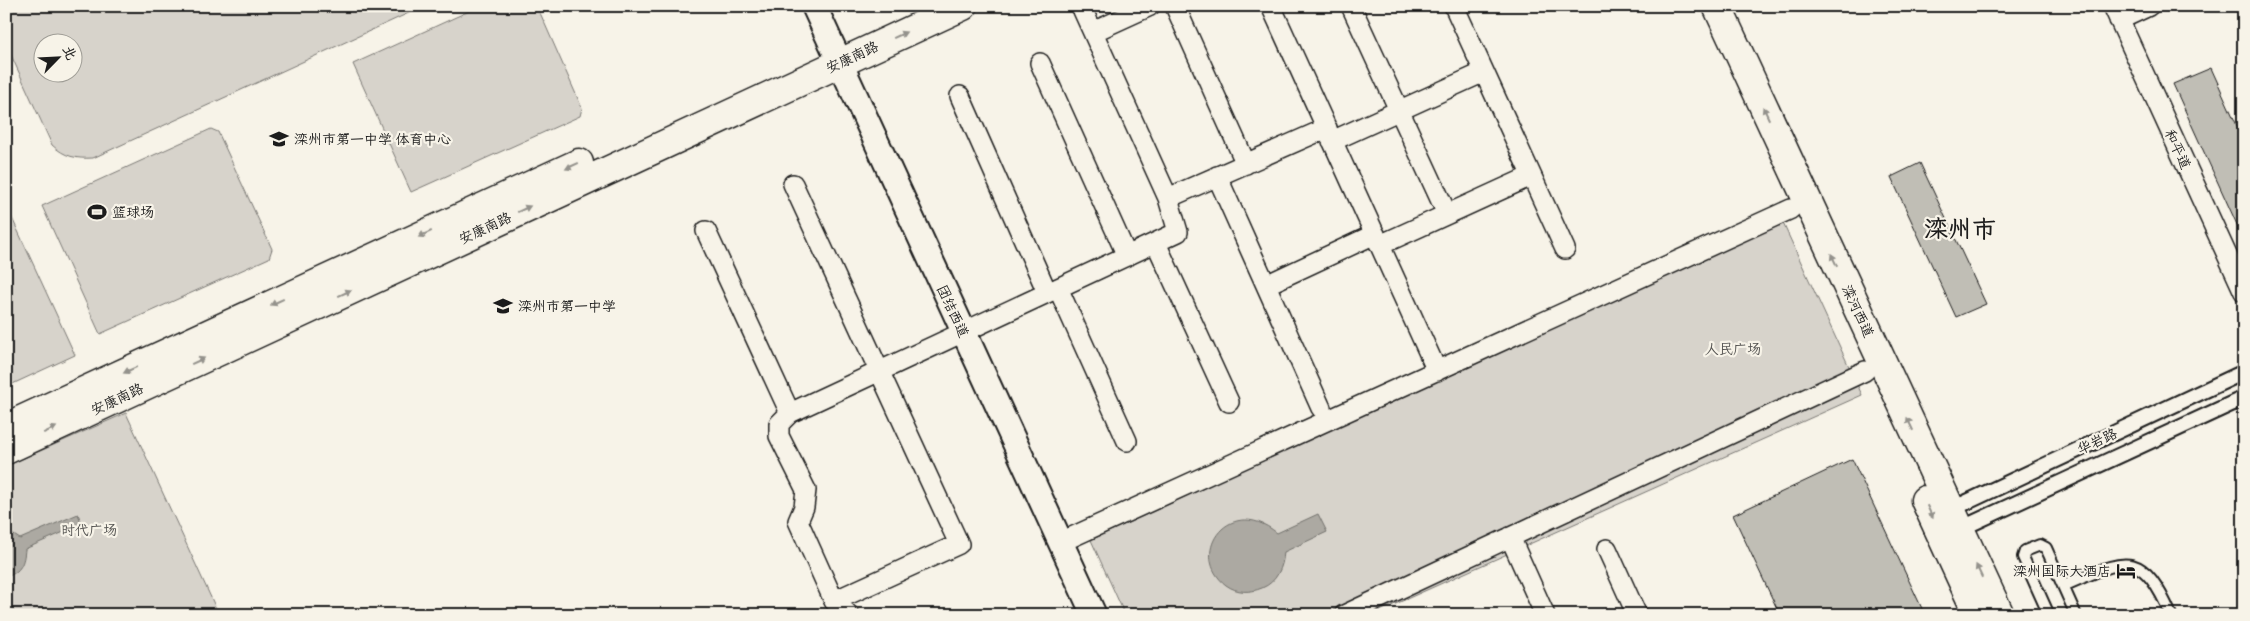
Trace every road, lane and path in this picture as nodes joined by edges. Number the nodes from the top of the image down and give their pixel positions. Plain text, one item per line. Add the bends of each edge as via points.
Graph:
1 (814, 6) edge
2 (918, 6) edge
3 (963, 6) edge
4 (1081, 6) edge
5 (1150, 6) edge
6 (1175, 6) edge
7 (1271, 6) edge
8 (1351, 6) edge
9 (1454, 6) edge
10 (1698, 6) edge
11 (1717, 6) edge
12 (2149, 6) edge
13 (2116, 13) edge
14 (1093, 32) junction
15 (836, 54) junction
16 (1040, 63) dead end
17 (1484, 72) junction
18 (960, 96) dead end
19 (1399, 111) junction
20 (1329, 135) junction
21 (1246, 164) junction
22 (1217, 176) junction
23 (1532, 176) junction
24 (793, 184) dead end
25 (1168, 198) junction
26 (1791, 209) junction
27 (1447, 214) junction
28 (706, 231) dead end
29 (1377, 240) junction
30 (1156, 243) junction
31 (1565, 249) dead end
32 (1127, 256) junction
33 (1266, 285) junction
34 (1052, 290) junction
35 (2244, 292) edge
36 (963, 331) junction
37 (1437, 371) junction
38 (1866, 371) junction
39 (2244, 372) edge
40 (880, 373) junction
41 (2244, 398) edge
42 (1229, 402) dead end
43 (1321, 408) dead end
44 (790, 413) junction
45 (6, 427) edge
46 (1127, 440) dead end
47 (6, 450) edge
48 (1955, 520) junction
49 (1510, 537) junction
50 (1061, 542) junction
51 (1607, 549) dead end
52 (2063, 586) junction
53 (834, 602) junction
54 (849, 615) edge
55 (1094, 615) edge
56 (1344, 615) edge
57 (1545, 615) edge
58 (1637, 615) edge
59 (1978, 615) edge
60 (2000, 615) edge
61 (2049, 615) edge
62 (2076, 615) edge
63 (2171, 615) edge

1 - 15 street, 团结西道
2 - 15 main road, 安康南路
15 -> 3 main road, 安康南路
4 - 14 street
5 - 14 street
6 - 21 street
7 - 20 street
8 - 19 street
9 - 17 street
10 - 26 main road, 滦河西道
48 -> 11 main road, 滦河西道
12 - 13 street
13 - 35 street, 和平道
14 - 25 street
15 - 36 street, 团结西道
15 -> 45 main road, 安康南路
47 -> 15 main road, 安康南路
16 - 32 street
17 - 19 street
17 - 23 street
18 - 34 street
19 - 20 street
19 - 27 street
20 - 21 street
20 - 29 street
21 - 22 street
22 - 25 street
22 - 33 street
23 - 27 street
23 - 31 street
24 - 40 street
25 - 30 street via 1178,232
26 - 37 street
26 - 38 main road, 滦河西道
27 - 29 street
28 - 44 street
29 - 33 street
29 - 37 street
30 - 32 street
30 - 42 street
32 - 34 street
33 - 43 street
34 - 36 street
34 - 46 street
36 - 40 street
36 - 50 street, 团结西道
37 - 50 street
38 - 49 street
38 -> 59 main road, 滦河西道
39 - 48 street, 华岩路
40 - 44 street
40 - 53 street via 959,544
41 - 48 street, 华岩路
44 - 53 street via 779,424 780,436 806,490 798,521
60 -> 48 main road, 滦河西道
49 - 56 street
49 - 57 street
50 - 55 street, 团结西道
51 - 58 street
52 - 61 lane via 2046,548 2040,545 2025,551 2023,557
52 - 62 lane
52 - 63 lane via 2115,564 2132,564 2150,575
53 - 54 street

